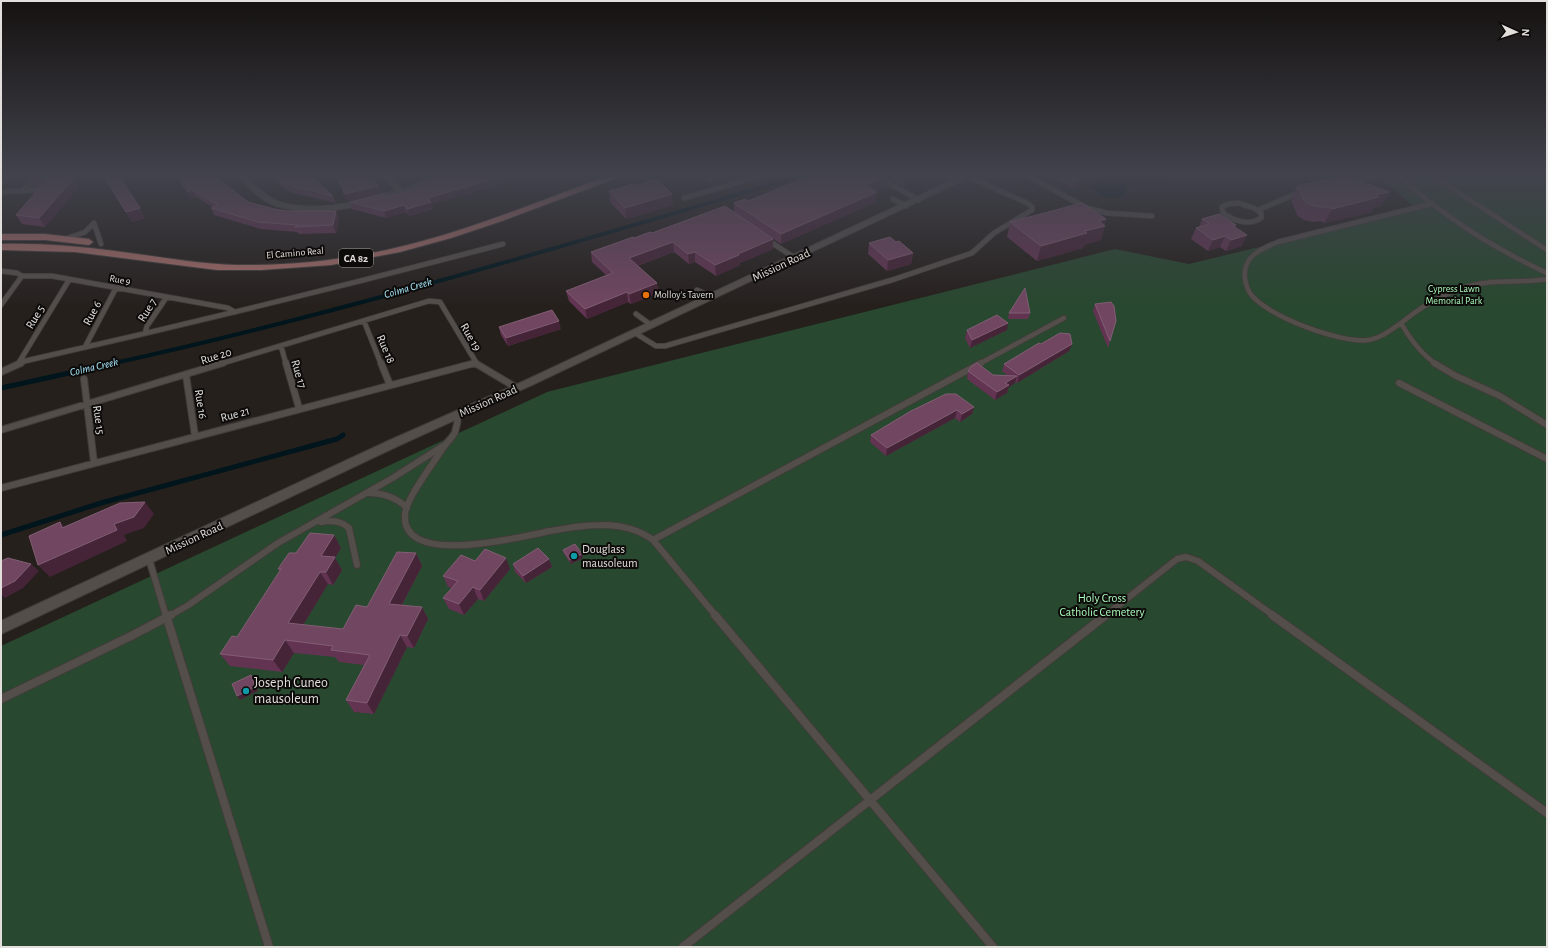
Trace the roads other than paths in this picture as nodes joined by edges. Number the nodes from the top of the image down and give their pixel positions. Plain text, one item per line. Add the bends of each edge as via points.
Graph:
1 (482, 217) edge
2 (502, 217) edge
3 (882, 217) edge
4 (1020, 217) edge
5 (1229, 217) edge
6 (1261, 217) edge
7 (1378, 217) edge
8 (1450, 217) edge
9 (1497, 217) edge
10 (1, 237) edge
11 (763, 237) edge
12 (65, 239) junction
13 (101, 244) junction
14 (503, 244) dead end
15 (1, 247) edge
16 (1547, 250) edge
17 (795, 258) junction
18 (1, 271) edge
19 (1547, 273) edge
20 (22, 276) junction
21 (1547, 279) edge
22 (69, 280) junction
23 (116, 288) junction
24 (697, 290) dead end
25 (712, 297) junction
26 (166, 298) junction
27 (437, 300) joint
28 (1, 305) edge
29 (235, 312) junction
30 (636, 314) dead end
31 (1064, 318) dead end
32 (364, 321) junction
33 (1401, 323) junction
34 (651, 325) junction
35 (145, 333) junction
36 (635, 333) junction
37 (281, 346) junction
38 (85, 347) junction
39 (474, 363) junction
40 (18, 364) junction
41 (1, 372) edge
42 (186, 375) junction
43 (84, 379) dead end
44 (1399, 383) dead end
45 (390, 385) junction
46 (517, 388) junction
47 (86, 405) junction
48 (299, 408) junction
49 (458, 414) junction
50 (1547, 425) edge
51 (1, 430) edge
52 (195, 436) junction
53 (446, 444) junction
54 (1547, 459) edge
55 (94, 463) junction
56 (1, 488) edge
57 (368, 492) junction
58 (407, 508) junction
59 (313, 524) junction
60 (653, 540) junction
61 (150, 559) junction
62 (356, 565) dead end
63 (167, 618) junction
64 (1, 628) edge
65 (1, 699) edge
66 (869, 800) junction
67 (1547, 812) edge
68 (269, 947) edge
69 (683, 947) edge
70 (993, 947) edge

1 - 13 main road, El Camino Real / CA 82 via 394,244 286,259 199,258
2 - 15 main road, El Camino Real / CA 82 via 448,236 395,250 319,263 263,267 185,265 76,249
3 - 17 street, Mission Road
4 - 36 lane via 994,233 972,252 892,280 665,346 656,346
5 - 6 lane via 1247,222
7 - 33 lane via 1278,242 1258,251 1244,267 1246,286 1251,295 1273,311 1336,337 1358,340 1377,338
8 - 19 lane via 1502,251
9 - 16 lane
10 - 12 main road, El Camino Real / CA 82
11 - 17 lane
12 - 13 main road, El Camino Real / CA 82
12 - 13 lane via 91,229 94,223
14 - 29 lane
17 - 25 street, Mission Road
18 - 20 lane, Rue 9
20 - 22 lane, Rue 9 via 52,276
20 - 28 lane
21 - 33 lane via 1463,287 1434,299
22 - 23 lane, Rue 9
22 - 40 lane, Rue 5
23 - 26 lane, Rue 9
23 - 38 lane, Rue 6
24 - 25 lane
25 - 34 street, Mission Road
26 - 29 lane, Rue 9 via 228,308
26 - 35 lane, Rue 7
27 - 32 lane, Rue 20
27 - 39 lane, Rue 19
29 - 35 lane
30 - 34 lane
31 - 60 lane
32 - 37 lane, Rue 20
32 - 45 lane, Rue 18
33 - 50 lane via 1409,338 1430,361 1462,380 1512,403
34 - 36 street, Mission Road
35 - 38 lane
36 - 46 street, Mission Road
37 - 42 lane, Rue 20
37 - 48 lane, Rue 17
38 - 40 lane
39 - 45 lane, Rue 21
39 - 46 lane, Rue 19
40 - 41 lane
42 - 47 lane, Rue 20
42 - 52 lane, Rue 16
43 - 47 lane, Rue 15
44 - 54 lane
45 - 48 lane, Rue 21
46 - 49 street, Mission Road
47 - 51 lane, Rue 20
47 - 55 lane, Rue 15
48 - 52 lane, Rue 21
49 - 53 lane via 456,430
49 - 61 street, Mission Road
52 - 55 lane, Rue 21
53 - 57 lane
53 - 58 lane
55 - 56 lane, Rue 21
57 - 58 lane via 392,497
57 - 59 lane
58 - 60 lane via 405,518 408,530 415,537 437,545 480,544 602,525 635,530
59 - 62 lane via 328,520 347,525 351,531
59 - 63 lane via 278,543
60 - 66 lane
61 - 63 lane
61 - 64 street, Mission Road
63 - 65 lane
63 - 68 lane
66 - 67 lane via 1184,556 1201,563
66 - 69 lane
66 - 70 lane

